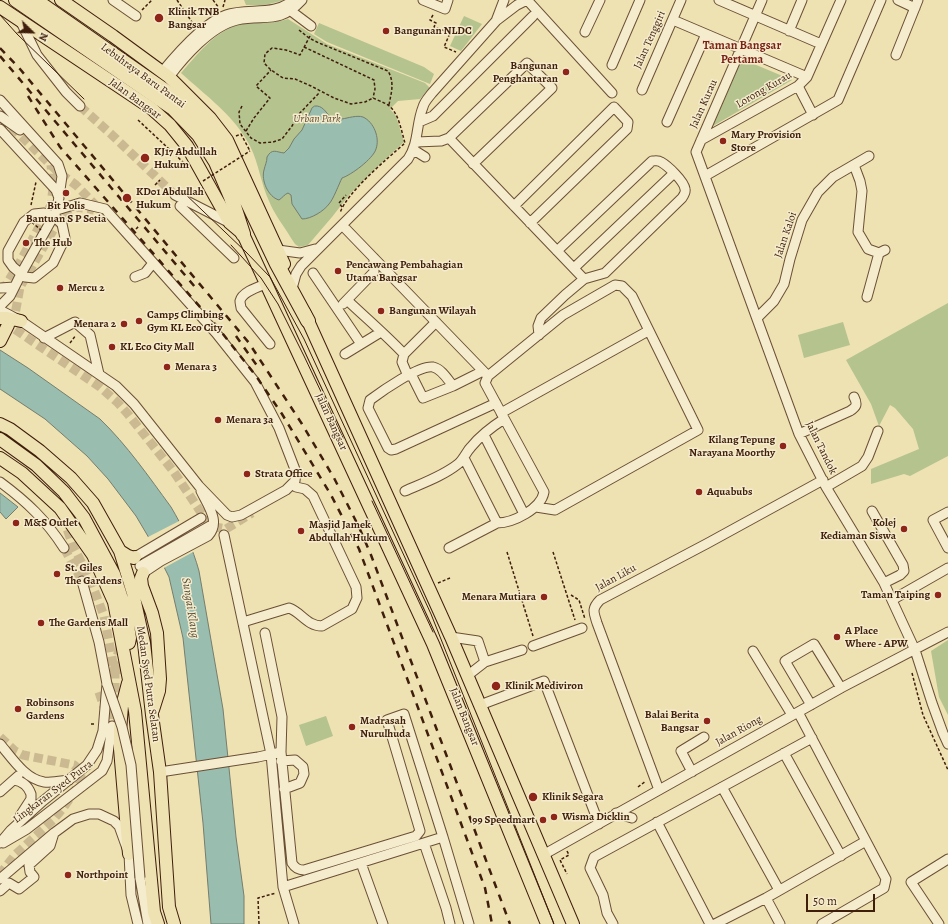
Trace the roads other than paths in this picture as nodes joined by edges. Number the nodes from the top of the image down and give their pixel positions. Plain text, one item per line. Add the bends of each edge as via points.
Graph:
1 (16, 0) edge
2 (35, 0) edge
3 (61, 0) edge
4 (113, 0) edge
5 (293, 0) edge
6 (302, 0) edge
7 (423, 0) edge
8 (448, 0) edge
9 (504, 0) edge
10 (600, 0) edge
11 (640, 0) edge
12 (681, 0) edge
13 (721, 0) edge
14 (762, 0) edge
15 (802, 0) edge
16 (841, 0) edge
17 (881, 0) edge
18 (898, 0) edge
19 (917, 4) edge
20 (0, 7) edge
21 (287, 13) junction
22 (268, 14) junction
23 (136, 16) road end
24 (533, 16) dead end
25 (755, 16) junction
26 (672, 20) junction
27 (496, 21) junction
28 (21, 22) junction
29 (311, 26) dead end
30 (789, 30) junction
31 (585, 32) dead end
32 (706, 34) junction
33 (821, 44) junction
34 (741, 49) junction
35 (896, 55) dead end
36 (612, 65) dead end
37 (165, 75) junction
38 (807, 77) junction
39 (798, 86) junction
40 (642, 90) dead end
41 (612, 93) dead end
42 (0, 100) edge
43 (80, 106) tunnel mouth
44 (813, 115) junction
45 (0, 116) edge
46 (419, 122) junction
47 (667, 122) dead end
48 (0, 129) edge
49 (20, 130) tunnel mouth
50 (449, 138) junction
51 (701, 140) junction
52 (416, 142) junction
53 (696, 152) joint
54 (412, 153) junction
55 (869, 156) dead end
56 (425, 157) dead end
57 (473, 164) junction
58 (854, 165) junction
59 (674, 173) junction
60 (705, 176) junction
61 (176, 195) tunnel mouth
62 (59, 200) junction
63 (185, 201) junction
64 (514, 206) junction
65 (55, 213) junction
66 (232, 217) junction
67 (530, 223) junction
68 (342, 225) junction
69 (243, 234) joint
70 (321, 246) junction
71 (557, 251) junction
72 (781, 252) dead end
73 (278, 257) junction
74 (234, 258) dead end
75 (374, 258) junction
76 (790, 258) junction
77 (153, 263) junction
78 (574, 268) junction
79 (313, 273) dead end
80 (20, 274) junction
81 (135, 277) dead end
82 (584, 279) junction
83 (266, 284) junction
84 (293, 285) junction
85 (14, 287) junction
86 (0, 288) edge
87 (10, 296) junction
88 (867, 297) dead end
89 (347, 300) junction
90 (0, 306) edge
91 (338, 309) junction
92 (0, 310) edge
93 (757, 318) junction
94 (21, 321) junction
95 (308, 321) junction
96 (436, 322) junction
97 (5, 324) edge
98 (648, 331) junction
99 (381, 332) junction
100 (539, 335) junction
101 (44, 338) junction
102 (0, 341) edge
103 (270, 344) dead end
104 (361, 344) junction
105 (345, 354) dead end
106 (404, 354) junction
107 (486, 373) junction
108 (99, 374) junction
109 (409, 375) junction
110 (453, 386) junction
111 (854, 397) dead end
112 (496, 403) junction
113 (503, 416) junction
114 (0, 424) edge
115 (878, 431) dead end
116 (799, 434) junction
117 (484, 435) junction
118 (0, 439) edge
119 (0, 458) edge
120 (464, 458) junction
121 (0, 482) edge
122 (825, 483) junction
123 (199, 486) junction
124 (296, 487) dead end
125 (405, 491) dead end
126 (536, 507) junction
127 (872, 510) dead end
128 (948, 512) edge
129 (524, 514) junction
130 (200, 519) dead end
131 (497, 523) junction
132 (224, 535) dead end
133 (64, 548) tunnel mouth
134 (449, 548) dead end
135 (948, 548) edge
136 (120, 551) junction
137 (139, 565) junction
138 (948, 568) edge
139 (82, 581) tunnel mouth
140 (884, 583) junction
141 (134, 593) junction
142 (892, 600) junction
143 (243, 622) junction
144 (582, 627) road end
145 (948, 632) edge
146 (265, 633) dead end
147 (451, 637) junction
148 (535, 646) road end
149 (522, 650) dead end
150 (915, 650) junction
151 (753, 652) dead end
152 (126, 660) junction
153 (485, 662) junction
154 (467, 676) junction
155 (129, 678) junction
156 (107, 684) junction
157 (841, 688) junction
158 (480, 705) junction
159 (811, 705) junction
160 (795, 714) junction
161 (152, 715) junction
162 (112, 726) tunnel mouth
163 (704, 737) dead end
164 (812, 738) junction
165 (0, 744) edge
166 (948, 744) edge
167 (784, 753) junction
168 (271, 754) junction
169 (281, 756) junction
170 (23, 771) junction
171 (160, 772) junction
172 (692, 772) junction
173 (141, 774) junction
174 (14, 780) junction
175 (69, 780) junction
176 (722, 787) junction
177 (284, 789) junction
178 (659, 790) junction
179 (0, 792) edge
180 (616, 813) junction
181 (632, 818) dead end
182 (657, 822) junction
183 (599, 824) junction
184 (15, 826) junction
185 (54, 833) junction
186 (443, 837) junction
187 (866, 841) junction
188 (424, 843) junction
189 (0, 844) edge
190 (129, 854) junction
191 (543, 855) junction
192 (840, 856) junction
193 (948, 859) edge
194 (361, 863) junction
195 (0, 879) edge
196 (283, 887) junction
197 (779, 890) junction
198 (0, 891) edge
199 (766, 898) junction
200 (448, 923) edge
201 (138, 924) edge
202 (148, 924) edge
203 (158, 924) edge
204 (174, 924) edge
205 (294, 924) edge
206 (383, 924) edge
207 (469, 924) edge
208 (547, 924) edge
209 (574, 924) edge
210 (614, 924) edge
211 (710, 924) edge
212 (715, 924) edge
213 (780, 924) edge
214 (822, 924) edge
215 (939, 924) edge

1 - 66 highway, Lebuhraya Baru Pantai via 173,108 199,134 216,162 231,197
2 - 73 highway, Lebuhraya Baru Pantai via 181,102 208,129 226,157
3 - 37 main road, Jalan Bangsar
4 - 23 street
5 - 22 street
6 - 21 street
7 - 8 street via 444,9
9 - 27 street
10 - 31 street
11 - 36 street
12 - 26 street, Jalan Tenggiri
13 - 25 street
14 - 25 street, Jalan Kurau
15 - 30 street
16 - 33 street, Lorong Kurau
17 - 44 street via 838,100
18 - 19 street
19 - 35 street
20 - 28 main road, Jalan Bangsar
21 - 22 street
21 - 29 street
22 - 37 street via 237,13 216,20 194,38
24 - 46 street via 433,116
25 - 30 street
25 - 34 street, Jalan Kurau
26 - 32 street
26 - 40 street, Jalan Tenggiri
27 - 41 street via 517,5 529,2
27 - 46 street via 432,93 423,105
28 - 43 street via 37,55
28 - 66 main road, Jalan Bangsar via 151,108 170,125 187,146
30 - 33 street
32 - 34 street
32 - 47 street
33 - 38 street, Lorong Kurau
34 - 38 street
34 - 51 street, Jalan Kurau
37 - 73 main road, Jalan Bangsar via 191,98 227,140
38 - 39 street, Lorong Kurau
39 - 44 street
39 - 51 street, Lorong Kurau
42 - 62 street via 58,164 62,176
44 - 60 street
45 - 49 street
46 - 52 street
48 - 62 street via 56,190
50 - 52 street
50 - 57 street
50 - 57 street via 527,63 552,88
51 - 53 street, Jalan Kurau
52 - 54 street
53 - 60 street, Jalan Tandok
54 - 56 street via 417,152
54 - 68 street
55 - 58 street, Jalan Kaloi
57 - 64 street
58 - 76 street, Jalan Kaloi via 833,178 818,192 802,220
58 - 88 street via 862,191 858,232 868,249 882,252
59 - 71 street via 662,162 652,161
59 - 78 street
59 - 82 street via 685,187 682,198 605,273
60 - 93 street, Jalan Tandok
61 - 63 street
62 - 65 street
63 - 66 street
63 - 74 street via 180,206
64 - 67 street
64 - 67 street via 614,107 625,118 628,122 627,129
65 - 77 street via 80,203 105,209
65 - 80 street
65 - 80 street via 62,224 65,238 53,263 34,278
65 - 80 street via 34,214 24,222 8,251 8,260
66 - 69 highway, Lebuhraya Baru Pantai
67 - 71 street
68 - 70 street
68 - 75 street
69 - 83 main road, Jalan Bangsar
70 - 73 street via 310,251
70 - 84 street via 298,269
71 - 78 street
72 - 76 street
73 - 84 main road, Jalan Bangsar
73 - 95 highway, Lebuhraya Baru Pantai
75 - 89 street via 374,272
75 - 96 street
76 - 93 street, Jalan Kaloi via 784,284 767,309
77 - 81 street via 145,273
77 - 123 street via 216,333 255,382 279,428 296,472 295,481 286,490 241,515 232,517
78 - 82 street
79 - 91 street
80 - 85 street
82 - 100 street via 541,318 538,326
83 - 103 street via 250,291 240,302 241,308
83 - 208 main road, Jalan Bangsar via 433,644
84 - 95 main road, Jalan Bangsar
85 - 86 street
85 - 87 street
87 - 90 street
87 - 94 street via 12,308
89 - 91 street
89 - 99 street
91 - 104 street
92 - 94 street
93 - 116 street, Jalan Tandok
94 - 97 main road via 7,318
94 - 101 street
95 - 147 main road, Jalan Bangsar
96 - 106 street
96 - 107 street
97 - 102 main road
98 - 100 street via 632,296 622,286 615,285 562,315
98 - 113 street
98 - 126 street via 698,430 555,510
99 - 104 street
99 - 106 street
100 - 107 street
101 - 108 street
101 - 108 street via 75,322 90,335
104 - 105 street
106 - 109 street via 402,362
107 - 110 street
107 - 112 street via 485,383
108 - 123 street via 134,404
109 - 110 street via 424,368 434,367
109 - 110 street via 423,398
109 - 112 street via 370,400 368,404 391,450
111 - 116 street via 856,407 850,412
112 - 113 street
113 - 117 street
113 - 126 street via 544,492
114 - 136 main road, Medan Syed Putra Selatan via 40,451 71,478 93,503
115 - 122 street via 862,466
116 - 122 street, Jalan Tandok
117 - 120 street via 470,447
117 - 129 street
118 - 152 main road via 36,465 64,492 100,545 114,574 125,608 130,638
119 - 152 main road, Medan Syed Putra Selatan via 22,473 60,508 93,555 114,602
120 - 125 street via 444,473
120 - 131 street
121 - 133 street via 42,517
122 - 140 street, Jalan Tandok
122 - 178 street, Jalan Liku via 595,605 597,623
123 - 137 street via 215,524 207,531
124 - 143 street via 304,488 313,496 356,587 357,598 352,609 322,626 306,621 296,610 289,608
126 - 129 street
127 - 140 street via 904,571
128 - 135 street via 933,520
129 - 131 street
130 - 137 street
131 - 134 street
132 - 143 street
136 - 137 main road via 134,558
136 - 141 main road, Medan Syed Putra Selatan
137 - 141 main road
137 - 161 main road via 142,586 157,633 159,691
138 - 142 street
139 - 156 street, Lingkaran Syed Putra via 99,642
140 - 142 street, Jalan Tandok
141 - 161 main road, Medan Syed Putra Selatan via 144,643
142 - 150 street, Jalan Tandok
143 - 168 street
144 - 148 street
145 - 150 street, Jalan Riong
146 - 169 street via 282,717
147 - 153 street via 478,641
147 - 154 main road, Jalan Bangsar
149 - 153 street
150 - 157 street, Jalan Riong
150 - 166 street, Jalan Tandok via 942,733
151 - 160 street
152 - 155 main road, Medan Syed Putra Selatan
153 - 154 street
154 - 158 main road, Jalan Bangsar
155 - 173 main road, Medan Syed Putra Selatan
155 - 190 main road via 122,706 120,749
156 - 175 street, Lingkaran Syed Putra via 103,732 97,750 87,765
156 - 202 street, bridge via 122,727 131,765 140,878
157 - 159 street, Jalan Riong
157 - 159 street via 814,644 785,661
158 - 183 street via 544,681
158 - 191 main road, Jalan Bangsar
159 - 160 street, Jalan Riong
160 - 164 street
160 - 172 street, Jalan Riong
161 - 171 main road, Medan Syed Putra Selatan
162 - 189 street, Lingkaran Syed Putra via 107,760 102,771 27,829
163 - 172 street via 681,751
164 - 167 street
164 - 187 street
165 - 170 street
167 - 176 street
167 - 192 street
168 - 169 street
168 - 171 street
168 - 196 street
169 - 177 street
169 - 177 street via 295,760 303,767 304,774 300,783
170 - 174 street
170 - 175 street via 44,782
171 - 173 main road
171 - 204 main road, Medan Syed Putra Selatan via 169,907
172 - 178 street, Jalan Riong
173 - 203 main road, Medan Syed Putra Selatan via 154,912
174 - 179 street
174 - 184 street via 25,785 31,794 31,799
175 - 184 street, Lingkaran Syed Putra
176 - 182 street
176 - 197 street
177 - 186 street via 292,863 299,870 416,836 420,831 387,720 404,714
178 - 180 street, Jalan Riong
180 - 181 street
180 - 183 street, Jalan Riong
182 - 210 street via 594,857 590,868 603,894 607,913
182 - 211 street
183 - 191 street, Jalan Riong
184 - 189 street, Lingkaran Syed Putra
185 - 190 street via 74,819 99,814 119,826
185 - 195 street
185 - 198 street via 50,846 29,865 34,877 19,889 9,883
186 - 188 street
186 - 207 street
187 - 192 street
187 - 214 street via 886,879 884,888
188 - 194 street
188 - 200 street via 446,908
190 - 201 street via 131,895
191 - 209 main road, Jalan Bangsar
192 - 197 street
193 - 215 street via 911,882
194 - 196 street
194 - 206 street
196 - 205 street
197 - 199 street
199 - 212 street
199 - 213 street

